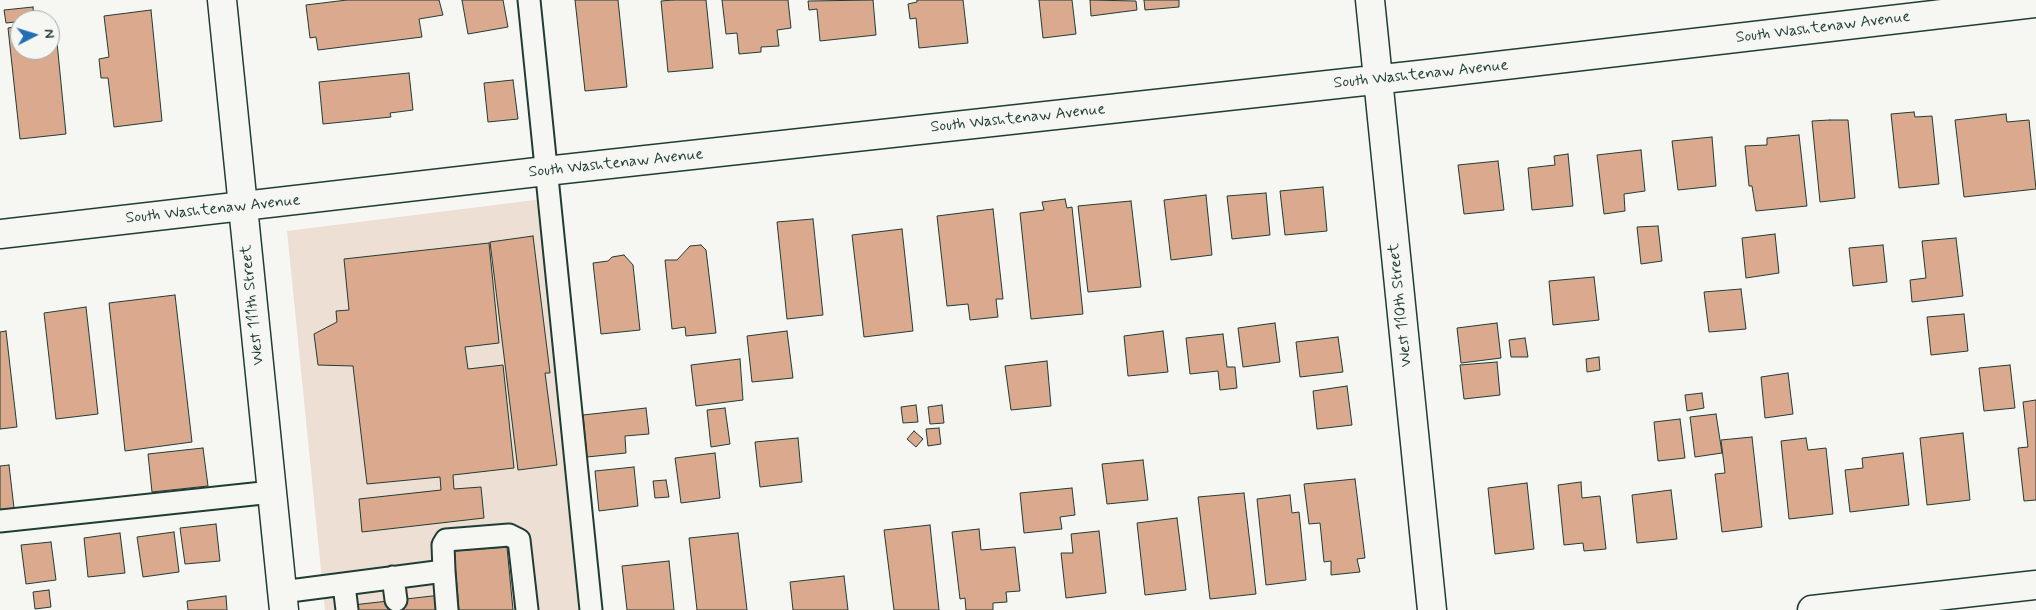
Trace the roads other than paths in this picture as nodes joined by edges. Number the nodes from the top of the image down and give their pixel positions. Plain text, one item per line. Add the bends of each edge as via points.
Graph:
1 (222, 0) edge
2 (529, 0) edge
3 (1370, 0) edge
4 (2036, 4) edge
5 (1378, 79) junction
6 (546, 172) junction
7 (243, 207) junction
8 (0, 234) edge
9 (272, 492) junction
10 (0, 521) edge
11 (444, 571) junction
12 (393, 578) junction
13 (344, 585) junction
14 (2036, 585) edge
15 (396, 600) dead end
16 (283, 601) edge
17 (347, 610) edge
18 (448, 610) edge
19 (527, 610) edge
20 (591, 610) edge
21 (1432, 610) edge
22 (1812, 610) edge

1 - 7 street, West 111th Street
2 - 6 lane
3 - 5 street, West 110th Street
4 - 5 street, South Washtenaw Avenue
5 - 6 street, South Washtenaw Avenue
5 - 21 street, West 110th Street
6 - 7 street, South Washtenaw Avenue
6 - 20 lane
7 - 8 street, South Washtenaw Avenue
7 - 9 street, West 111th Street
9 - 10 lane
9 - 16 street, West 111th Street
11 - 12 lane
11 - 18 lane
11 - 19 lane via 443,545 446,540 509,535 519,540
12 - 13 lane
12 - 15 lane
13 - 16 lane
13 - 17 lane
14 - 22 street

